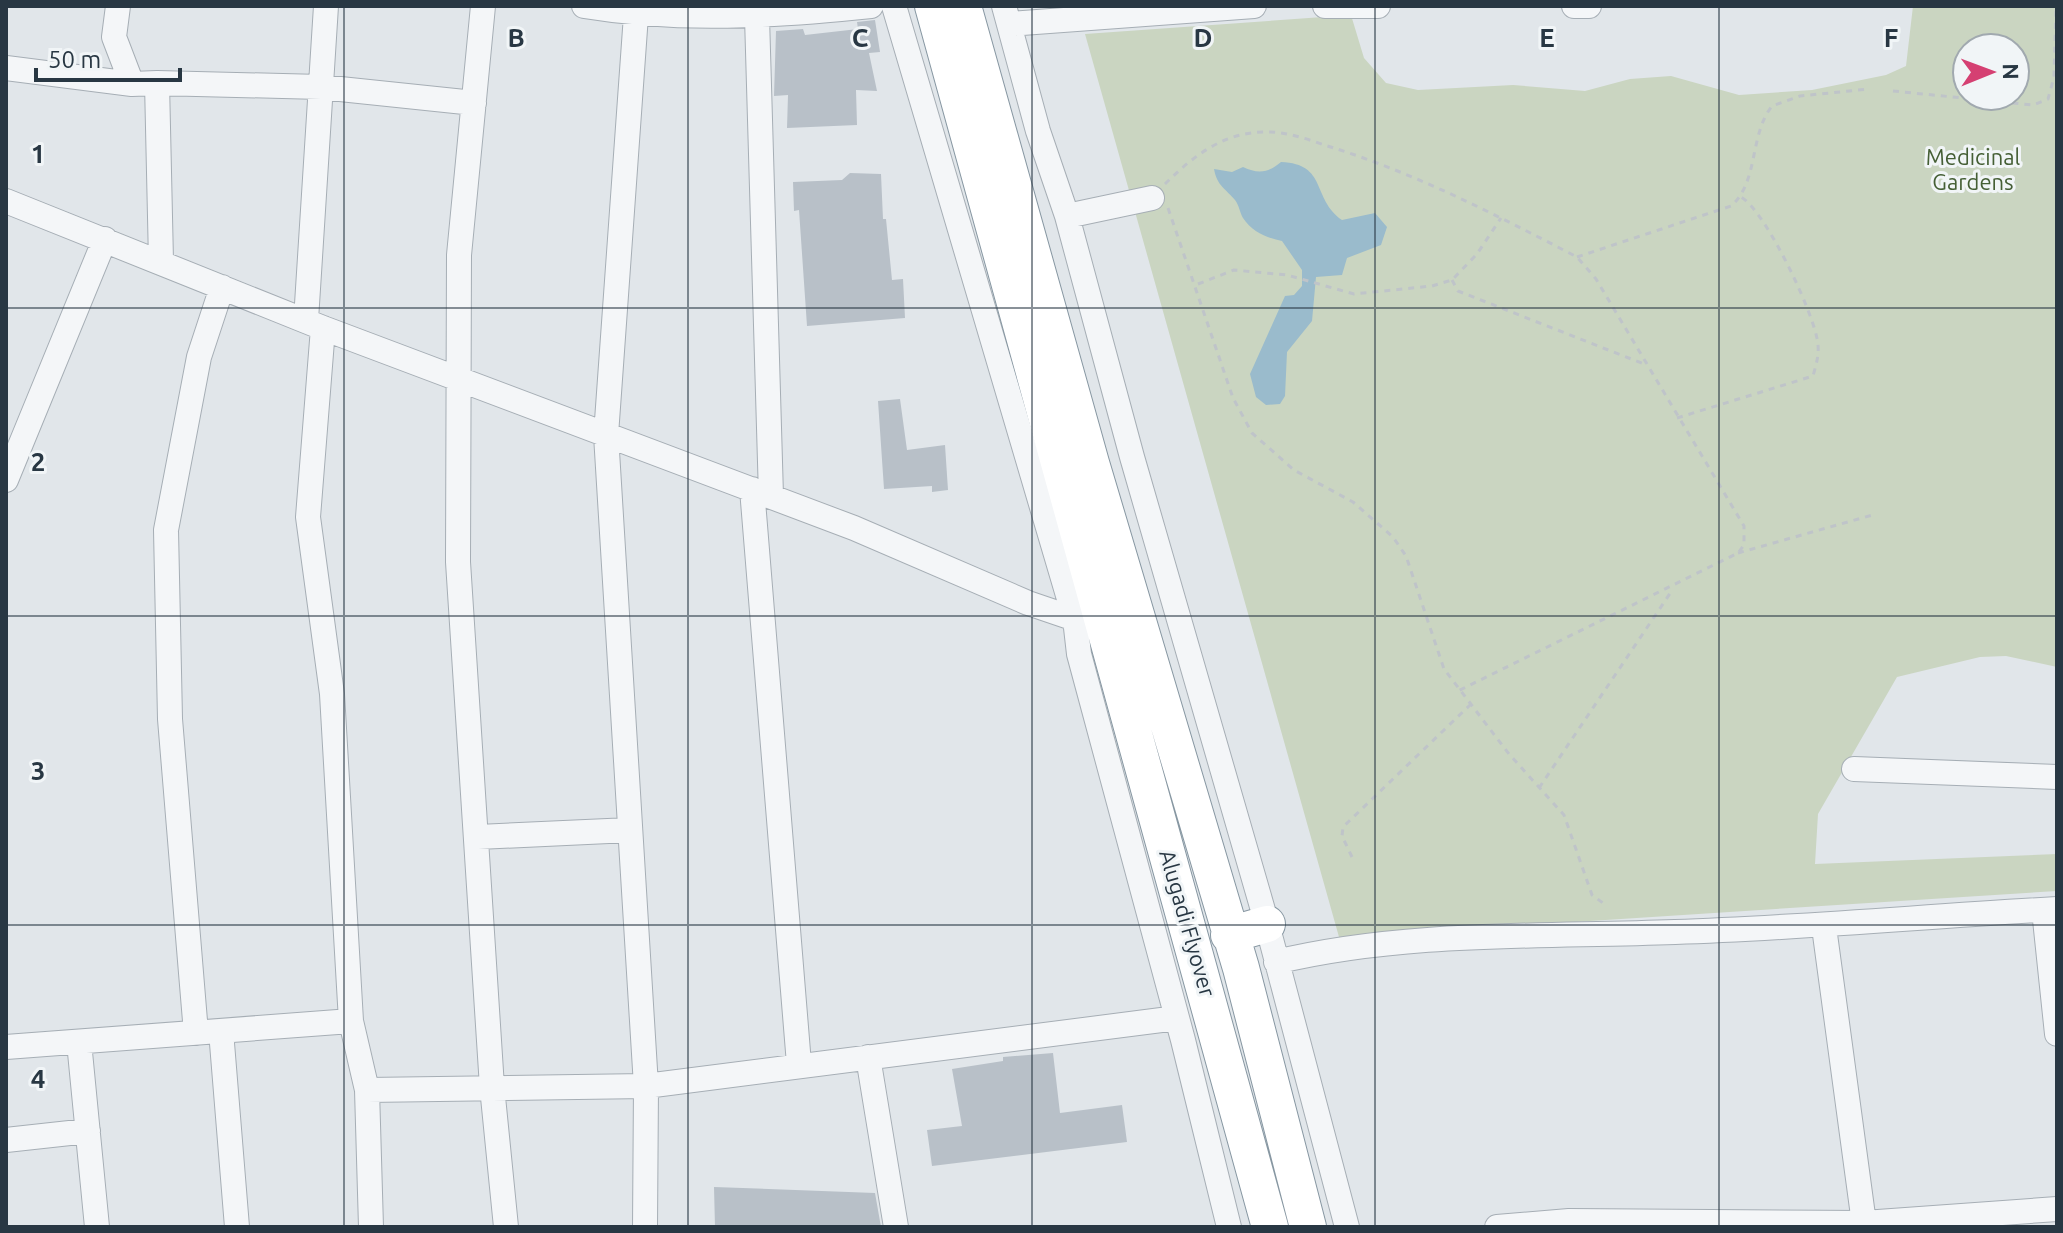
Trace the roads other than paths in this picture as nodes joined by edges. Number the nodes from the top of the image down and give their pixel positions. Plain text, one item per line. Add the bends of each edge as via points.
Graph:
1 (118, 6) edge
2 (326, 6) edge
3 (483, 6) edge
4 (584, 6) edge
5 (871, 6) edge
6 (894, 6) edge
7 (933, 6) edge
8 (963, 6) edge
9 (1254, 6) edge
10 (1325, 6) edge
11 (1378, 6) edge
12 (1574, 6) edge
13 (1589, 6) edge
14 (636, 15) junction
15 (1006, 15) edge
16 (757, 17) junction
17 (6, 68) edge
18 (157, 83) junction
19 (132, 84) junction
20 (321, 87) junction
21 (474, 103) junction
22 (1152, 198) road end
23 (6, 201) edge
24 (1067, 216) junction
25 (105, 239) junction
26 (161, 261) junction
27 (222, 287) junction
28 (314, 324) junction
29 (458, 380) junction
30 (606, 435) junction
31 (6, 480) edge
32 (762, 493) junction
33 (1089, 619) junction
34 (1854, 769) dead end
35 (2057, 777) edge
36 (630, 830) junction
37 (478, 837) junction
38 (2051, 910) edge
39 (1267, 924) junction
40 (1824, 927) junction
41 (1229, 935) junction
42 (1276, 962) junction
43 (1177, 1018) junction
44 (351, 1021) junction
45 (221, 1031) junction
46 (196, 1033) junction
47 (2057, 1034) edge
48 (79, 1042) junction
49 (6, 1047) edge
50 (868, 1057) junction
51 (799, 1064) junction
52 (646, 1086) junction
53 (492, 1087) junction
54 (367, 1090) junction
55 (88, 1131) junction
56 (6, 1140) edge
57 (2057, 1209) edge
58 (1864, 1223) junction
59 (97, 1227) edge
60 (237, 1227) edge
61 (371, 1227) edge
62 (506, 1227) edge
63 (645, 1227) edge
64 (896, 1227) edge
65 (1229, 1227) edge
66 (1270, 1227) edge
67 (1308, 1227) edge
68 (1347, 1227) edge
69 (1497, 1227) edge

1 - 19 street via 114,37
2 - 20 street
3 - 21 street
4 - 14 street
5 - 16 street
6 - 33 street
7 - 33 highway, Alugadi Flyover
8 - 41 highway, Alugadi Flyover
9 - 15 street
10 - 11 street
12 - 13 street
14 - 16 street
14 - 30 street
15 - 24 street
16 - 32 street
17 - 19 street
18 - 19 street
18 - 20 street
18 - 26 street
20 - 21 street
20 - 28 street
21 - 29 street via 459,255
22 - 24 street
23 - 25 street
24 - 39 street
25 - 26 street
25 - 31 street
26 - 27 street
27 - 28 street
27 - 46 street via 199,357 166,530 170,719
28 - 29 street
28 - 44 street via 308,517 332,694
29 - 30 street
29 - 37 street via 458,562
30 - 32 street
30 - 36 street
32 - 33 street
32 - 51 street
33 - 43 street via 1079,654
33 - 66 highway, Alugadi Flyover via 1115,660
34 - 35 street
36 - 37 street
36 - 52 street
37 - 53 street
38 - 40 street
38 - 47 street
39 - 41 highway
39 - 42 street
40 - 42 street via 1415,941 1330,949
40 - 58 street
41 - 67 highway, Alugadi Flyover
42 - 68 street
43 - 50 street
43 - 65 street
44 - 45 street
44 - 54 street
45 - 46 street
45 - 60 street
46 - 48 street
48 - 49 street
48 - 55 street
50 - 51 street
50 - 64 street
51 - 52 street
52 - 53 street
52 - 63 street
53 - 54 street
53 - 62 street
54 - 61 street
55 - 56 street
55 - 59 street
57 - 58 street
58 - 69 street via 1569,1221

